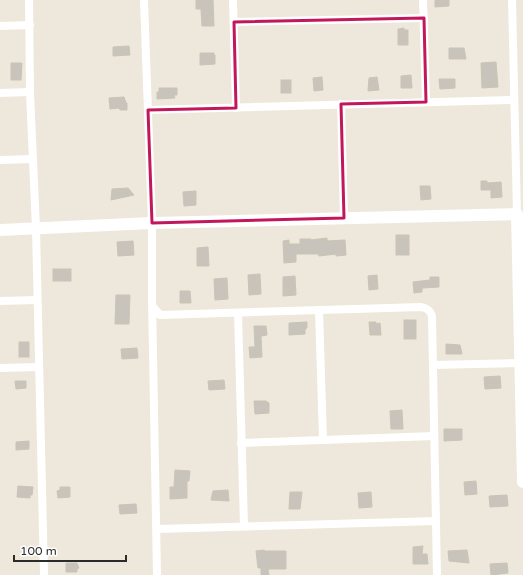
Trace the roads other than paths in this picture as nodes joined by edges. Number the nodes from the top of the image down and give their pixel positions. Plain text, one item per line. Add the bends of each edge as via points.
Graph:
1 (29, 0) edge
2 (144, 0) edge
3 (234, 0) edge
4 (423, 0) edge
5 (512, 0) edge
6 (424, 18) junction
7 (234, 22) junction
8 (30, 25) junction
9 (0, 26) edge
10 (30, 92) junction
11 (0, 93) edge
12 (514, 100) junction
13 (426, 102) junction
14 (341, 104) junction
15 (236, 108) junction
16 (148, 110) junction
17 (33, 159) junction
18 (0, 160) edge
19 (516, 214) junction
20 (344, 218) junction
21 (152, 223) junction
22 (36, 229) junction
23 (0, 230) edge
24 (37, 300) junction
25 (0, 301) edge
26 (153, 307) junction
27 (319, 310) junction
28 (238, 313) junction
29 (520, 362) junction
30 (433, 365) junction
31 (39, 367) junction
32 (0, 368) edge
33 (434, 436) junction
34 (323, 440) junction
35 (241, 443) junction
36 (523, 482) edge
37 (436, 520) junction
38 (244, 526) junction
39 (157, 529) junction
40 (44, 575) edge
41 (157, 575) edge
42 (437, 575) edge

1 - 8 street
2 - 16 street
3 - 7 street
4 - 6 street
5 - 12 street
6 - 7 street
6 - 13 street
7 - 15 street
8 - 9 street
8 - 10 street
10 - 11 street
10 - 17 street
12 - 13 street
12 - 19 street
13 - 14 street
14 - 15 street
14 - 20 street
15 - 16 street
16 - 21 street
17 - 18 street
17 - 22 street
19 - 20 street
19 - 29 street
20 - 21 street
21 - 22 street
21 - 26 street
22 - 23 street
22 - 24 street
24 - 25 street
24 - 31 street
26 - 28 street via 160,315
26 - 39 street
27 - 28 street
27 - 30 street via 426,308 432,316
27 - 34 street
28 - 35 street
29 - 30 street
29 - 36 street
30 - 33 street
31 - 32 street
31 - 40 street
33 - 34 street
33 - 37 street
34 - 35 street
35 - 38 street
37 - 38 street
37 - 42 street
38 - 39 street
39 - 41 street

